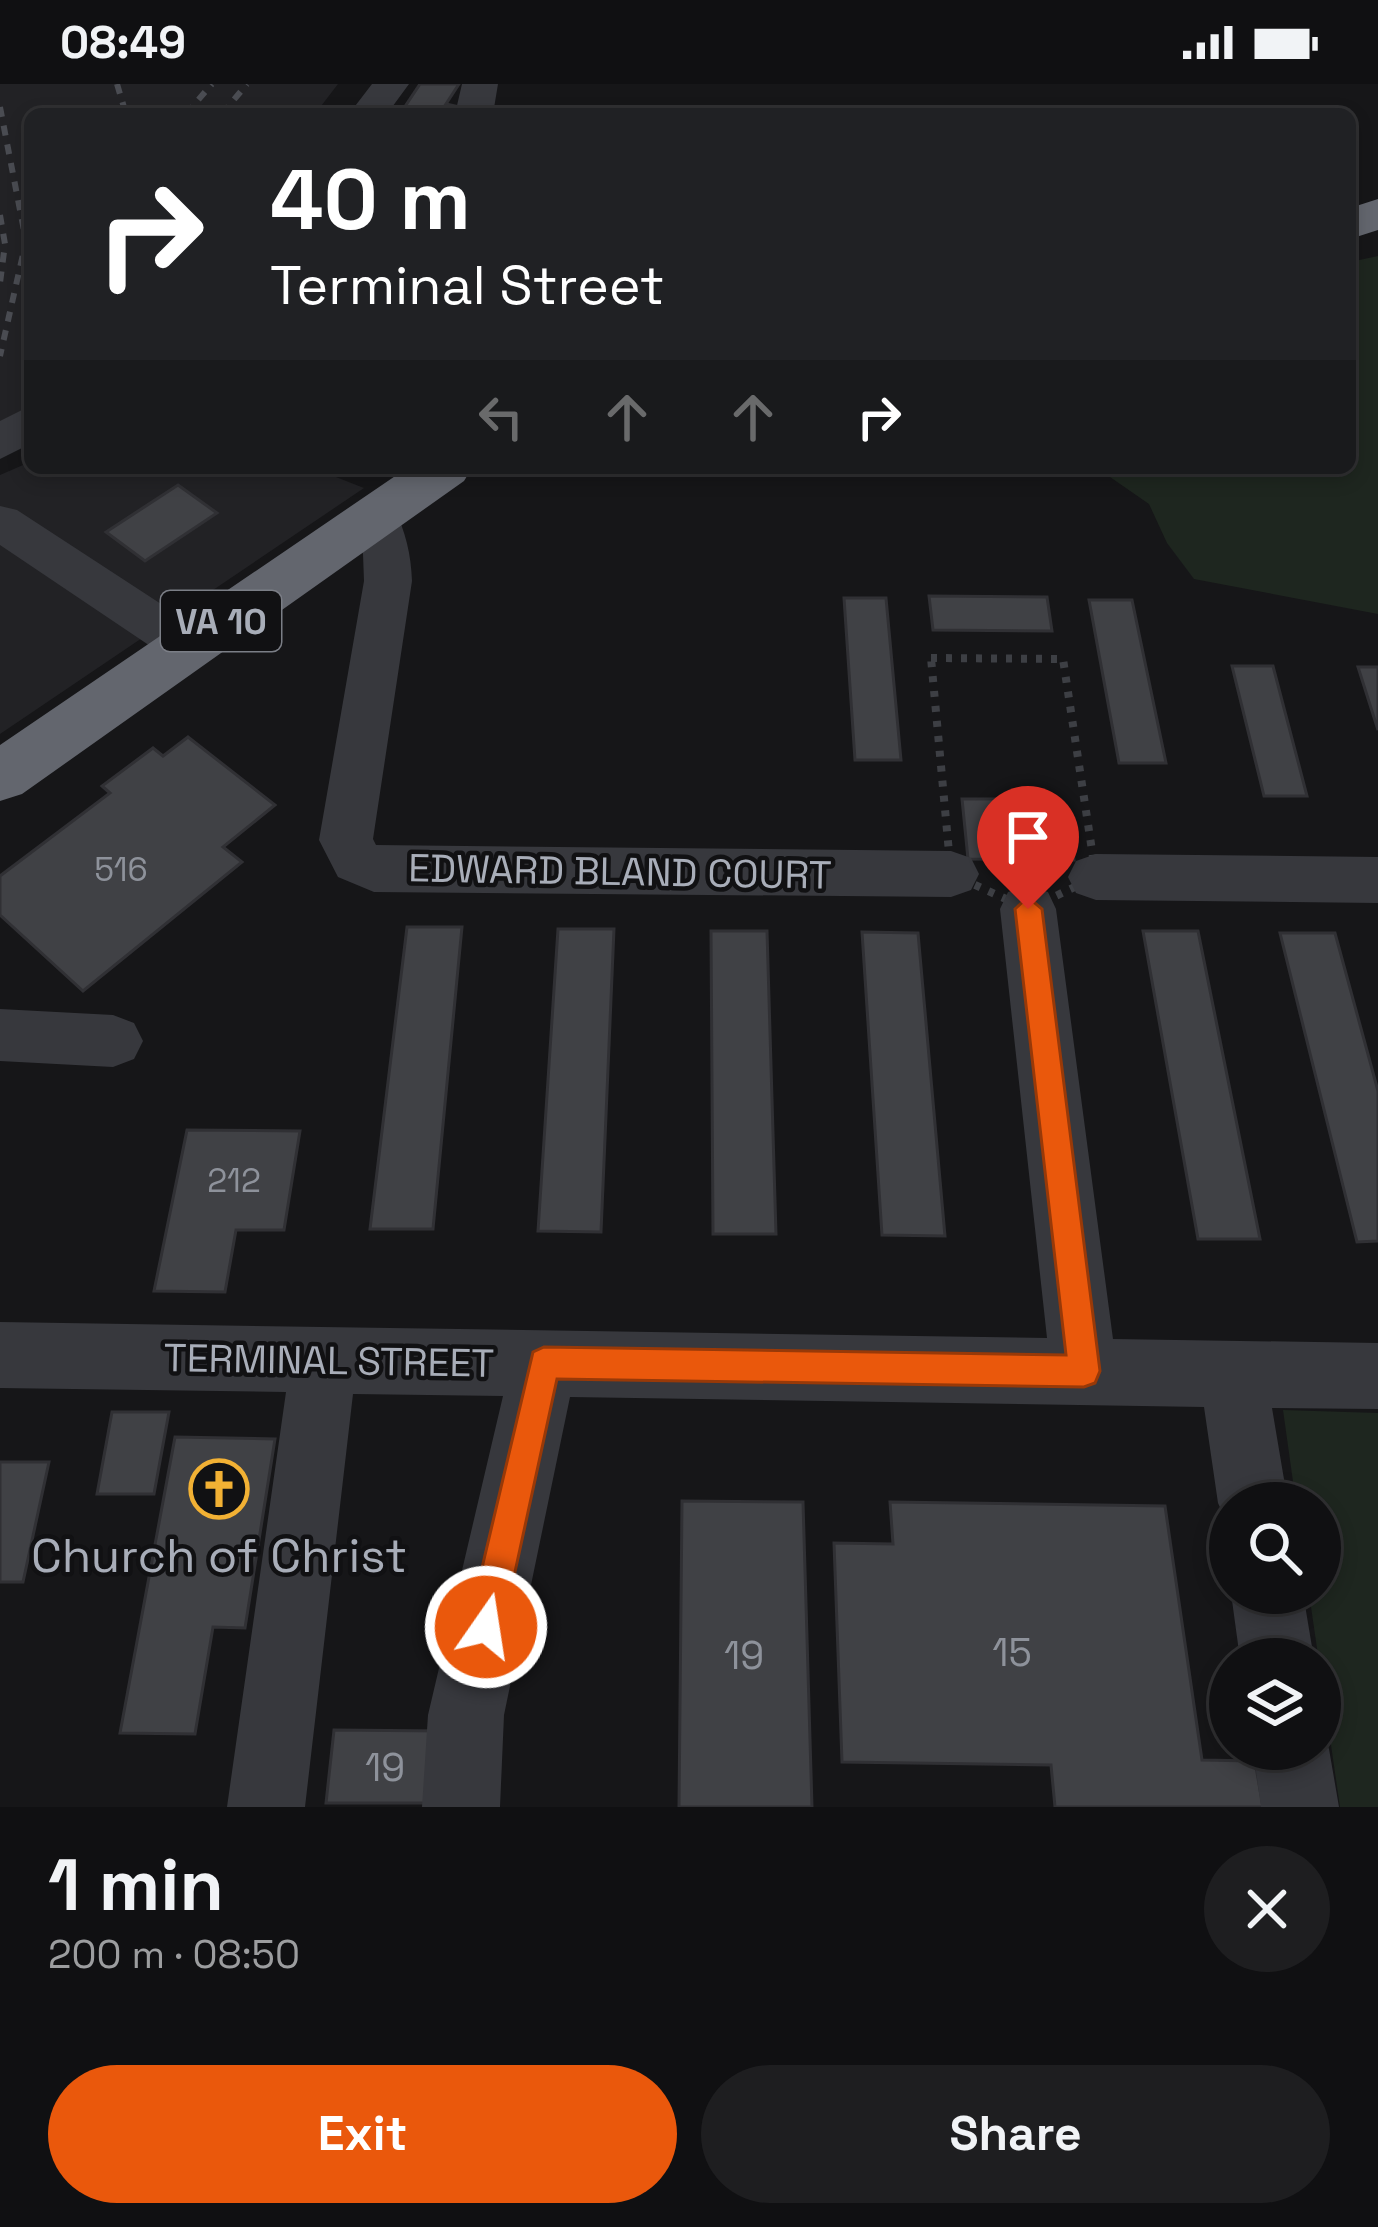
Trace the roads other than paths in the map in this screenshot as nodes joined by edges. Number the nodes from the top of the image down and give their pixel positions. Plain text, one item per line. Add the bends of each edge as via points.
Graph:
1 (391, 84) edge
2 (373, 108) edge
3 (437, 474) edge
4 (374, 515) junction
5 (0, 522) edge
6 (186, 645) junction
7 (0, 777) edge
8 (950, 874) road end
9 (1096, 877) road end
10 (1378, 880) edge
11 (1028, 909) road end
12 (0, 1035) edge
13 (113, 1041) dead end
14 (0, 1355) edge
15 (324, 1360) junction
16 (544, 1363) junction
17 (1084, 1371) junction
18 (1233, 1374) junction
19 (1378, 1376) edge
20 (1250, 1482) edge
21 (1294, 1770) edge
22 (266, 1807) edge
23 (460, 1807) edge
24 (1300, 1807) edge

1 - 2 street
3 - 4 highway, VA 10
4 - 6 highway, VA 10
4 - 8 street, EDWARD BLAND COURT via 388,581 346,840 357,861 374,868
5 - 6 street
6 - 7 highway, VA 10
9 - 10 street
11 - 17 street
12 - 13 street
14 - 15 street, TERMINAL STREET
15 - 16 street, TERMINAL STREET
15 - 22 street
16 - 17 street, TERMINAL STREET
16 - 23 street via 466,1715
17 - 18 street, TERMINAL STREET
18 - 19 street, TERMINAL STREET
18 - 20 street
21 - 24 street

